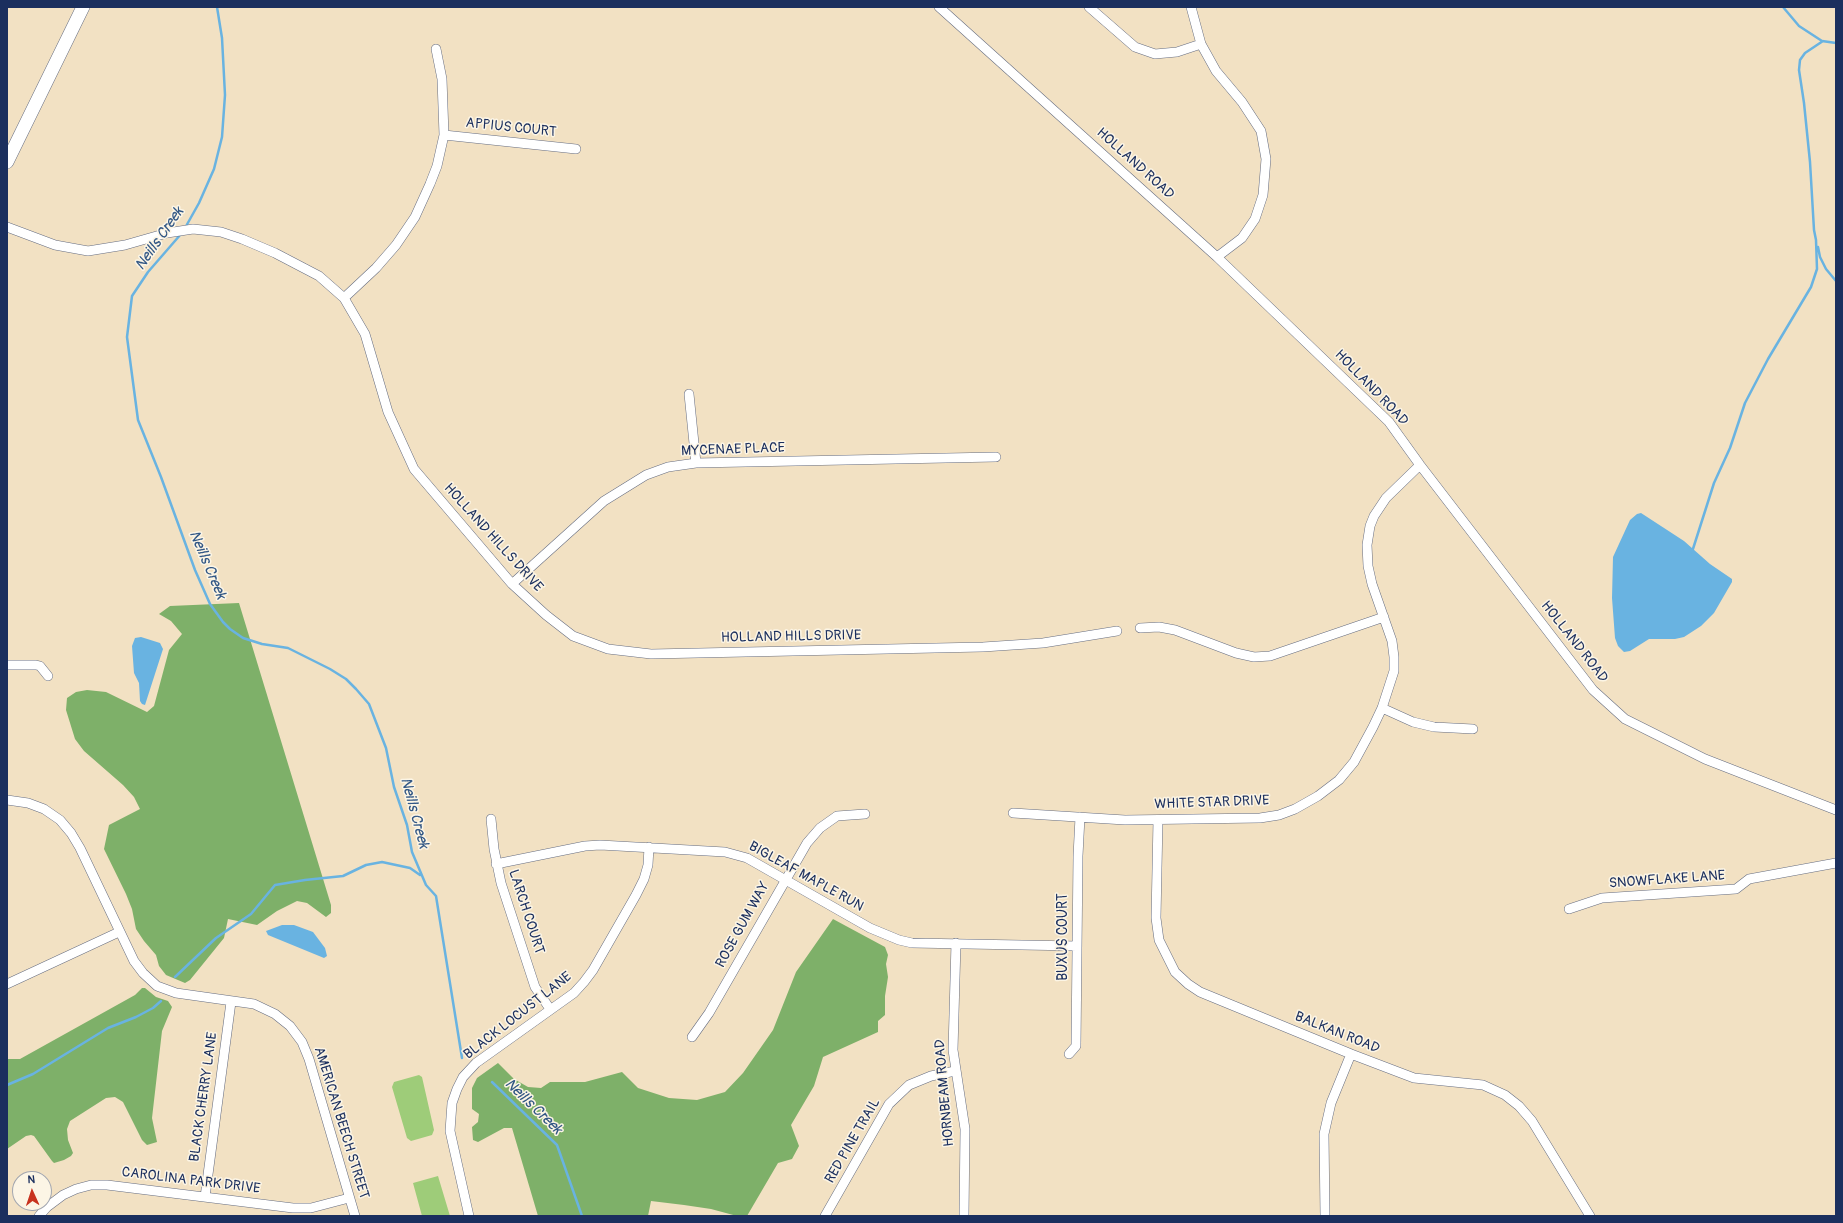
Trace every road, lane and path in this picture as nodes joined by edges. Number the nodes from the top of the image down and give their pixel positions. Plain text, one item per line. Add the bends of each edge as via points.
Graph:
1 (83, 7) edge
2 (939, 7) edge
3 (1089, 7) edge
4 (1191, 7) edge
5 (1200, 44) junction
6 (436, 49) dead end
7 (444, 135) junction
8 (576, 149) dead end
9 (7, 162) edge
10 (7, 227) edge
11 (1217, 257) junction
12 (344, 298) junction
13 (689, 394) dead end
14 (996, 457) dead end
15 (696, 463) junction
16 (1420, 465) junction
17 (512, 584) junction
18 (1384, 617) junction
19 (1140, 628) dead end
20 (1117, 631) dead end
21 (7, 665) edge
22 (48, 676) dead end
23 (1382, 708) junction
24 (1473, 729) dead end
25 (7, 800) edge
26 (1836, 810) edge
27 (1013, 813) dead end
28 (865, 814) dead end
29 (1080, 817) junction
30 (491, 819) dead end
31 (1158, 820) junction
32 (649, 847) junction
33 (1836, 863) edge
34 (496, 864) junction
35 (784, 879) junction
36 (1569, 909) dead end
37 (119, 932) junction
38 (956, 943) junction
39 (1077, 946) junction
40 (7, 984) edge
41 (231, 1002) junction
42 (550, 1009) junction
43 (692, 1037) dead end
44 (1069, 1054) dead end
45 (1351, 1054) junction
46 (955, 1071) junction
47 (205, 1197) junction
48 (349, 1198) junction
49 (40, 1216) edge
50 (355, 1216) edge
51 (469, 1216) edge
52 (825, 1216) edge
53 (964, 1216) edge
54 (1325, 1216) edge
55 (1590, 1216) edge

1 - 9 street
2 - 11 street, HOLLAND ROAD
3 - 5 street via 1135,47 1155,54 1176,52
4 - 5 street
5 - 11 street via 1216,72 1242,102 1261,131 1266,159 1263,195 1255,219 1242,238
6 - 7 street via 442,79
7 - 8 street, APPIUS COURT
7 - 12 street via 437,166 415,218 376,268
10 - 12 street, HOLLAND HILLS DRIVE via 55,245 88,251 193,229 221,232 275,253 319,276
11 - 16 street, HOLLAND ROAD via 1388,422
12 - 17 street, HOLLAND HILLS DRIVE via 365,334 388,412 414,469
13 - 15 street
14 - 15 street, MYCENAE PLACE
15 - 17 street, MYCENAE PLACE via 668,467 646,475 622,489
16 - 18 street, WHITE STAR DRIVE via 1386,498 1374,516 1368,536 1368,566
16 - 26 street, HOLLAND ROAD via 1593,690 1625,719 1706,759
17 - 20 street, HOLLAND HILLS DRIVE via 573,636 608,649 651,654 983,647 1043,643
18 - 19 street via 1270,656 1254,657 1236,653 1175,630 1159,627
18 - 23 street, WHITE STAR DRIVE via 1392,641 1394,671
21 - 22 street via 40,666
23 - 24 street via 1413,722 1434,727
23 - 31 street, WHITE STAR DRIVE via 1354,762 1339,780 1295,809 1260,818
25 - 37 street, AMERICAN BEECH STREET via 28,803 44,809 60,820 80,848
27 - 29 street, WHITE STAR DRIVE
28 - 35 street, ROSE GUM WAY via 838,816 820,828 806,843
29 - 31 street, WHITE STAR DRIVE
29 - 39 street, BUXUS COURT
30 - 34 street, LARCH COURT
31 - 45 street, BALKAN ROAD via 1156,918 1159,940 1175,972 1200,992
32 - 34 street, BIGLEAF MAPLE RUN via 586,846
32 - 35 street, BIGLEAF MAPLE RUN via 725,852 747,858
32 - 42 street, BLACK LOCUST LANE via 644,879 593,970 574,993
33 - 36 street, SNOWFLAKE LANE via 1749,879 1736,889 1602,898
34 - 42 street, LARCH COURT via 535,987
35 - 38 street, BIGLEAF MAPLE RUN via 887,936 912,943
35 - 43 street, ROSE GUM WAY via 709,1013
37 - 40 street
37 - 41 street, AMERICAN BEECH STREET via 134,961 157,986 176,993
38 - 39 street, BIGLEAF MAPLE RUN
38 - 46 street, HORNBEAM ROAD via 953,1050
39 - 44 street, BUXUS COURT via 1076,1046
41 - 47 street, BLACK CHERRY LANE
41 - 48 street, AMERICAN BEECH STREET via 254,1004 275,1014 290,1026 302,1042
42 - 51 street, BLACK LOCUST LANE via 476,1063 463,1077 457,1089 452,1103 450,1131
45 - 54 street via 1330,1103 1324,1134
45 - 55 street, BALKAN ROAD via 1414,1078 1483,1085 1505,1095 1532,1121
46 - 52 street, RED PINE TRAIL via 931,1076 910,1085 889,1104
46 - 53 street, HORNBEAM ROAD via 961,1094 965,1129
47 - 48 street, CAROLINA PARK DRIVE via 293,1208 311,1208
47 - 49 street, CAROLINA PARK DRIVE via 91,1185 64,1195 47,1207
48 - 50 street, AMERICAN BEECH STREET

